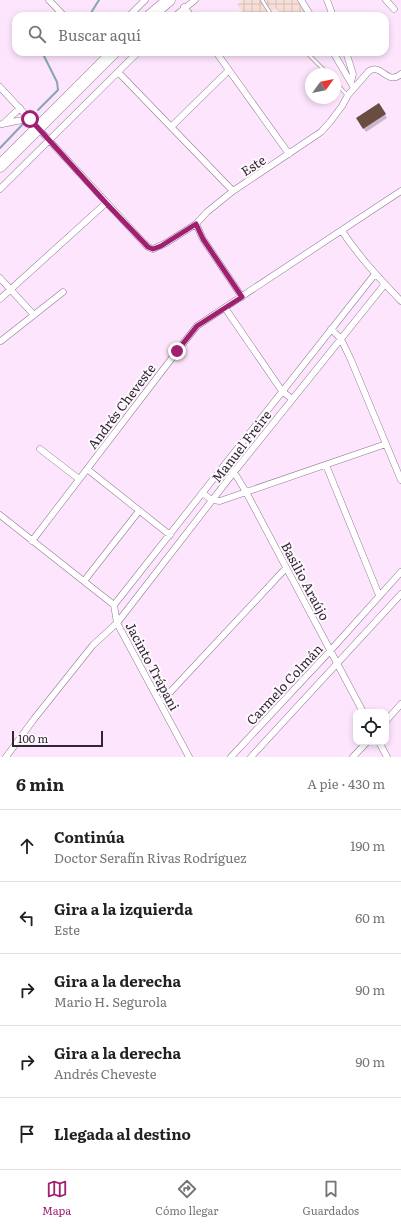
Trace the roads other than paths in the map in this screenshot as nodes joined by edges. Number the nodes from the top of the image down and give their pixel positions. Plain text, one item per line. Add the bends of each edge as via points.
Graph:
1 (49, 0) edge
2 (145, 0) edge
3 (169, 0) edge
4 (195, 0) edge
5 (262, 0) edge
6 (301, 0) edge
7 (328, 0) edge
8 (386, 0) edge
9 (184, 7) junction
10 (394, 9) dead end
11 (60, 12) edge
12 (133, 12) edge
13 (155, 12) edge
14 (179, 12) edge
15 (188, 12) edge
16 (270, 12) edge
17 (308, 12) edge
18 (332, 12) edge
19 (110, 56) edge
20 (134, 56) edge
21 (219, 56) edge
22 (310, 56) edge
23 (335, 56) edge
24 (347, 56) edge
25 (322, 68) edge
26 (229, 70) junction
27 (118, 72) junction
28 (401, 74) edge
29 (353, 85) junction
30 (0, 87) edge
31 (341, 88) edge
32 (348, 96) junction
33 (20, 108) junction
34 (34, 124) junction
35 (1, 126) edge
36 (171, 127) junction
37 (48, 140) junction
38 (289, 154) junction
39 (0, 166) edge
40 (0, 189) edge
41 (233, 191) junction
42 (401, 191) edge
43 (106, 203) junction
44 (196, 224) junction
45 (342, 230) junction
46 (375, 274) junction
47 (0, 278) edge
48 (384, 284) junction
49 (10, 290) junction
50 (63, 292) dead end
51 (242, 297) junction
52 (0, 299) edge
53 (401, 301) edge
54 (225, 308) junction
55 (34, 315) junction
56 (331, 329) junction
57 (341, 339) junction
58 (1, 341) dead end
59 (282, 391) junction
60 (292, 399) junction
61 (386, 444) junction
62 (40, 449) dead end
63 (225, 464) junction
64 (326, 465) junction
65 (87, 469) junction
66 (234, 472) junction
67 (79, 479) junction
68 (401, 480) edge
69 (246, 492) junction
70 (202, 493) junction
71 (212, 500) junction
72 (139, 511) junction
73 (0, 515) edge
74 (170, 535) junction
75 (32, 541) junction
76 (286, 568) junction
77 (401, 572) edge
78 (84, 581) junction
79 (401, 594) edge
80 (380, 595) junction
81 (114, 605) junction
82 (117, 623) junction
83 (330, 650) junction
84 (337, 664) junction
85 (160, 703) junction
86 (401, 704) edge
87 (361, 709) edge
88 (389, 718) edge
89 (364, 745) edge
90 (381, 745) edge
91 (6, 757) edge
92 (189, 757) edge
93 (231, 757) edge
94 (251, 757) edge
95 (353, 757) edge
96 (387, 757) edge

1 - 11 street
2 - 12 street
3 - 13 highway
4 - 9 street
5 - 16 lane
6 - 17 street
7 - 18 street
8 - 10 street
9 - 14 street
9 - 15 street
19 - 34 highway
20 - 27 street
21 - 26 street
22 - 25 lane
23 - 29 street
24 - 29 street via 353,74
26 - 36 street
26 - 38 street
27 - 36 street
27 - 37 street
28 - 29 street, Este via 397,78 391,78 372,68
29 - 32 street, Este
30 - 33 street
31 - 32 lane
32 - 38 street, Este via 321,132
33 - 34 street
33 - 35 street
34 - 35 street via 17,121
34 - 37 street
34 - 39 highway
36 - 41 street
37 - 40 street
37 - 43 street
38 - 41 street, Este
41 - 44 street, Este
42 - 45 street, Andrés Cheveste
43 - 44 street, Este via 148,247 153,249
43 - 49 street
44 - 51 street via 203,239
45 - 46 street
45 - 51 street, Andrés Cheveste
46 - 48 street
46 - 56 street, Manuel Freire
47 - 49 street
48 - 53 street
48 - 57 street, Manuel Freire
49 - 52 street
49 - 55 street
50 - 55 street
51 - 54 street, Andrés Cheveste
54 - 59 street
54 - 65 street, Andrés Cheveste via 202,322 188,337
55 - 58 street
56 - 57 street
56 - 59 street, Manuel Freire
57 - 60 street, Manuel Freire
57 - 61 street via 357,371
59 - 60 street
59 - 63 street, Manuel Freire
60 - 66 street, Manuel Freire
61 - 64 street
61 - 68 street
62 - 67 street
63 - 66 street, Basilio Araújo
63 - 70 street, Manuel Freire
64 - 69 street
64 - 80 street
65 - 67 street, Andrés Cheveste
65 - 72 street
66 - 69 street, Basilio Araújo
66 - 71 street, Manuel Freire
67 - 75 street, Andrés Cheveste
69 - 71 street via 220,501
69 - 76 street, Basilio Araújo
70 - 71 street
70 - 74 street, Manuel Freire
71 - 82 street, Manuel Freire
72 - 74 street
72 - 78 street
73 - 75 street
74 - 81 street, Manuel Freire
75 - 78 street
76 - 83 street, Basilio Araújo
76 - 85 street
77 - 80 street, Carmelo Colmán
78 - 81 street
79 - 84 street, Carmelo Colmán
80 - 83 street, Carmelo Colmán
81 - 82 street, Jacinto Trápani
82 - 85 street, Jacinto Trápani
82 - 91 street, Manuel Freire via 93,645
83 - 84 street, Basilio Araújo
83 - 93 street, Carmelo Colmán
84 - 87 street, Basilio Araújo
84 - 94 street, Carmelo Colmán
85 - 92 street, Jacinto Trápani
86 - 88 street
89 - 95 street
90 - 96 street

